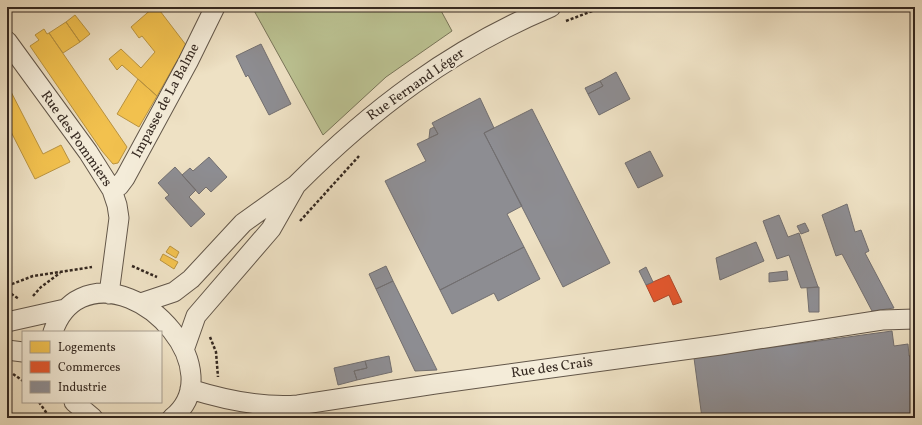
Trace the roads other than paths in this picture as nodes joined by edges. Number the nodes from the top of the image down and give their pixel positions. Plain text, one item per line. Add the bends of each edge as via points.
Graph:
1 (215, 7) edge
2 (550, 7) edge
3 (7, 41) edge
4 (296, 185) junction
5 (112, 190) junction
6 (109, 294) junction
7 (141, 303) junction
8 (65, 309) junction
9 (915, 319) edge
10 (7, 322) edge
11 (54, 331) edge
12 (7, 350) edge
13 (184, 350) junction
14 (22, 352) edge
15 (190, 389) junction
16 (75, 403) edge
17 (90, 417) edge
18 (172, 418) edge

1 - 5 street, Impasse de La Balme via 125,178
2 - 4 street, Rue Fernand Léger via 486,37 442,63 378,109 326,154
3 - 5 street, Rue des Pommiers via 88,152
4 - 7 street, Rue Fernand Léger via 243,223 191,279 174,292
4 - 13 street, Rue Fernand Léger via 271,229 196,316
5 - 6 street, Rue des Pommiers via 119,218
6 - 7 street via 131,298
6 - 8 street via 86,296
7 - 13 street via 167,324
8 - 10 street
8 - 11 street
9 - 15 street, Rue des Crais via 882,320 298,405 258,405
12 - 14 street
13 - 15 street via 190,369
15 - 18 street via 182,407
16 - 17 street

